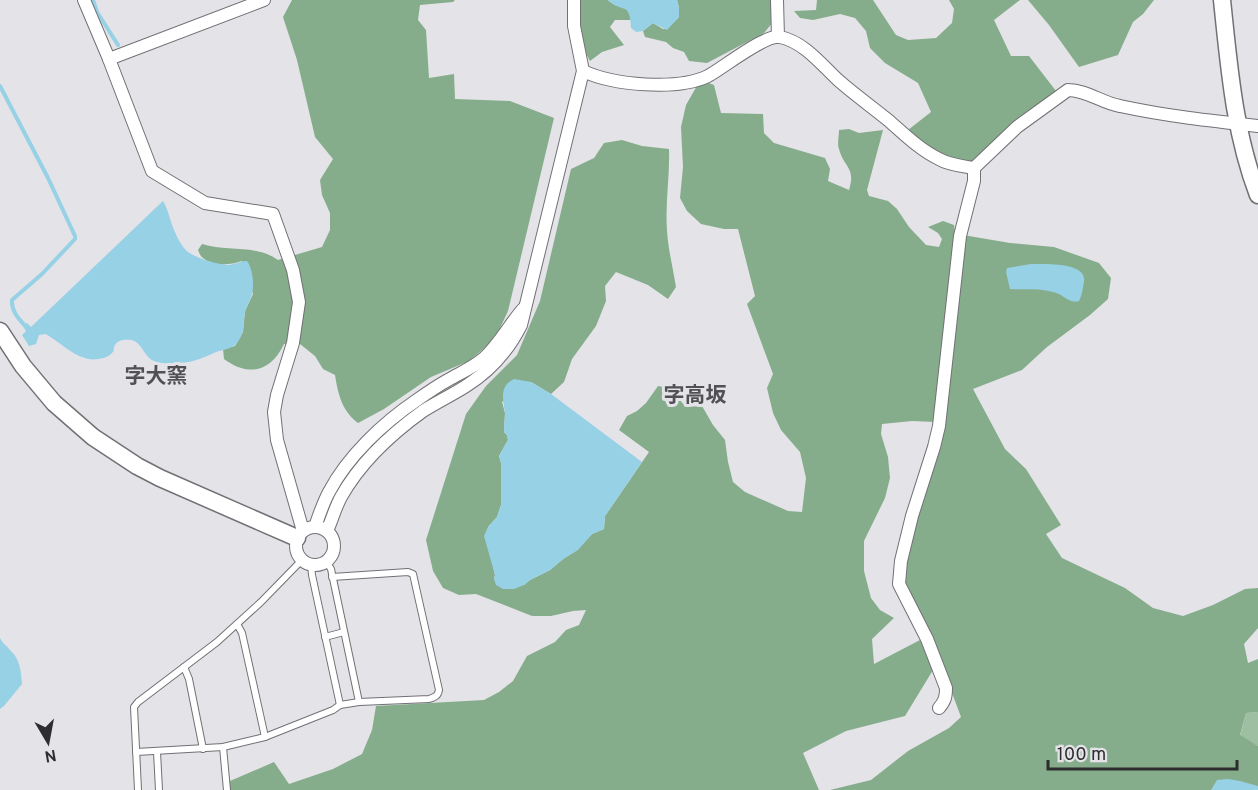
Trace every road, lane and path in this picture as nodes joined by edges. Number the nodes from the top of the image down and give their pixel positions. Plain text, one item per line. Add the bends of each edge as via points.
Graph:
1 (84, 0) edge
2 (264, 0) edge
3 (574, 0) edge
4 (777, 0) edge
5 (1222, 0) edge
6 (778, 37) junction
7 (109, 59) junction
8 (583, 71) junction
9 (1237, 123) junction
10 (1258, 126) edge
11 (974, 168) junction
12 (1258, 195) edge
13 (526, 306) junction
14 (3, 342) edge
15 (446, 381) junction
16 (453, 392) junction
17 (406, 408) junction
18 (414, 418) junction
19 (328, 493) junction
20 (340, 499) junction
21 (315, 526) junction
22 (327, 531) junction
23 (300, 535) junction
24 (326, 561) junction
25 (306, 562) junction
26 (332, 577) junction
27 (237, 624) junction
28 (344, 632) junction
29 (325, 637) junction
30 (184, 667) junction
31 (359, 702) junction
32 (340, 705) junction
33 (939, 708) dead end
34 (265, 737) junction
35 (223, 747) junction
36 (204, 749) junction
37 (136, 752) junction
38 (156, 752) junction
39 (138, 790) edge
40 (159, 790) edge
41 (227, 790) edge

1 - 7 street
2 - 7 street
3 - 8 street via 574,26
4 - 6 street
5 - 9 street
6 - 8 street via 765,40 707,76 687,82 630,82 597,78
6 - 11 street via 798,45 823,64 936,158
7 - 23 street via 152,171 205,203 273,214 293,270 299,302 293,344 274,412
8 - 13 street
9 - 10 street
9 - 11 street via 1136,110 1068,90 1017,127
9 - 12 street
11 - 33 street via 960,236 939,426 912,516 899,584 946,688
13 - 15 street via 483,359
13 - 16 street via 518,332 500,357 480,376
14 - 23 street via 54,404 137,466 282,531
15 - 16 street
15 - 17 street
16 - 18 street
17 - 18 street
17 - 19 street via 361,448
18 - 20 street via 370,457
19 - 20 street
19 - 21 street
20 - 22 street
21 - 22 street
21 - 23 street
22 - 24 street via 334,549
23 - 25 street via 296,551
24 - 25 street via 317,565
24 - 26 lane
25 - 27 lane
25 - 29 lane
26 - 28 lane
26 - 31 lane via 413,574 439,690 436,697 429,699
27 - 30 lane
27 - 34 lane
28 - 29 lane
28 - 31 lane
29 - 32 lane
30 - 36 lane
30 - 37 lane via 134,707
31 - 32 lane
32 - 34 lane
34 - 35 lane
35 - 36 lane
35 - 41 lane
36 - 38 lane
37 - 38 lane
37 - 39 lane
38 - 40 lane

